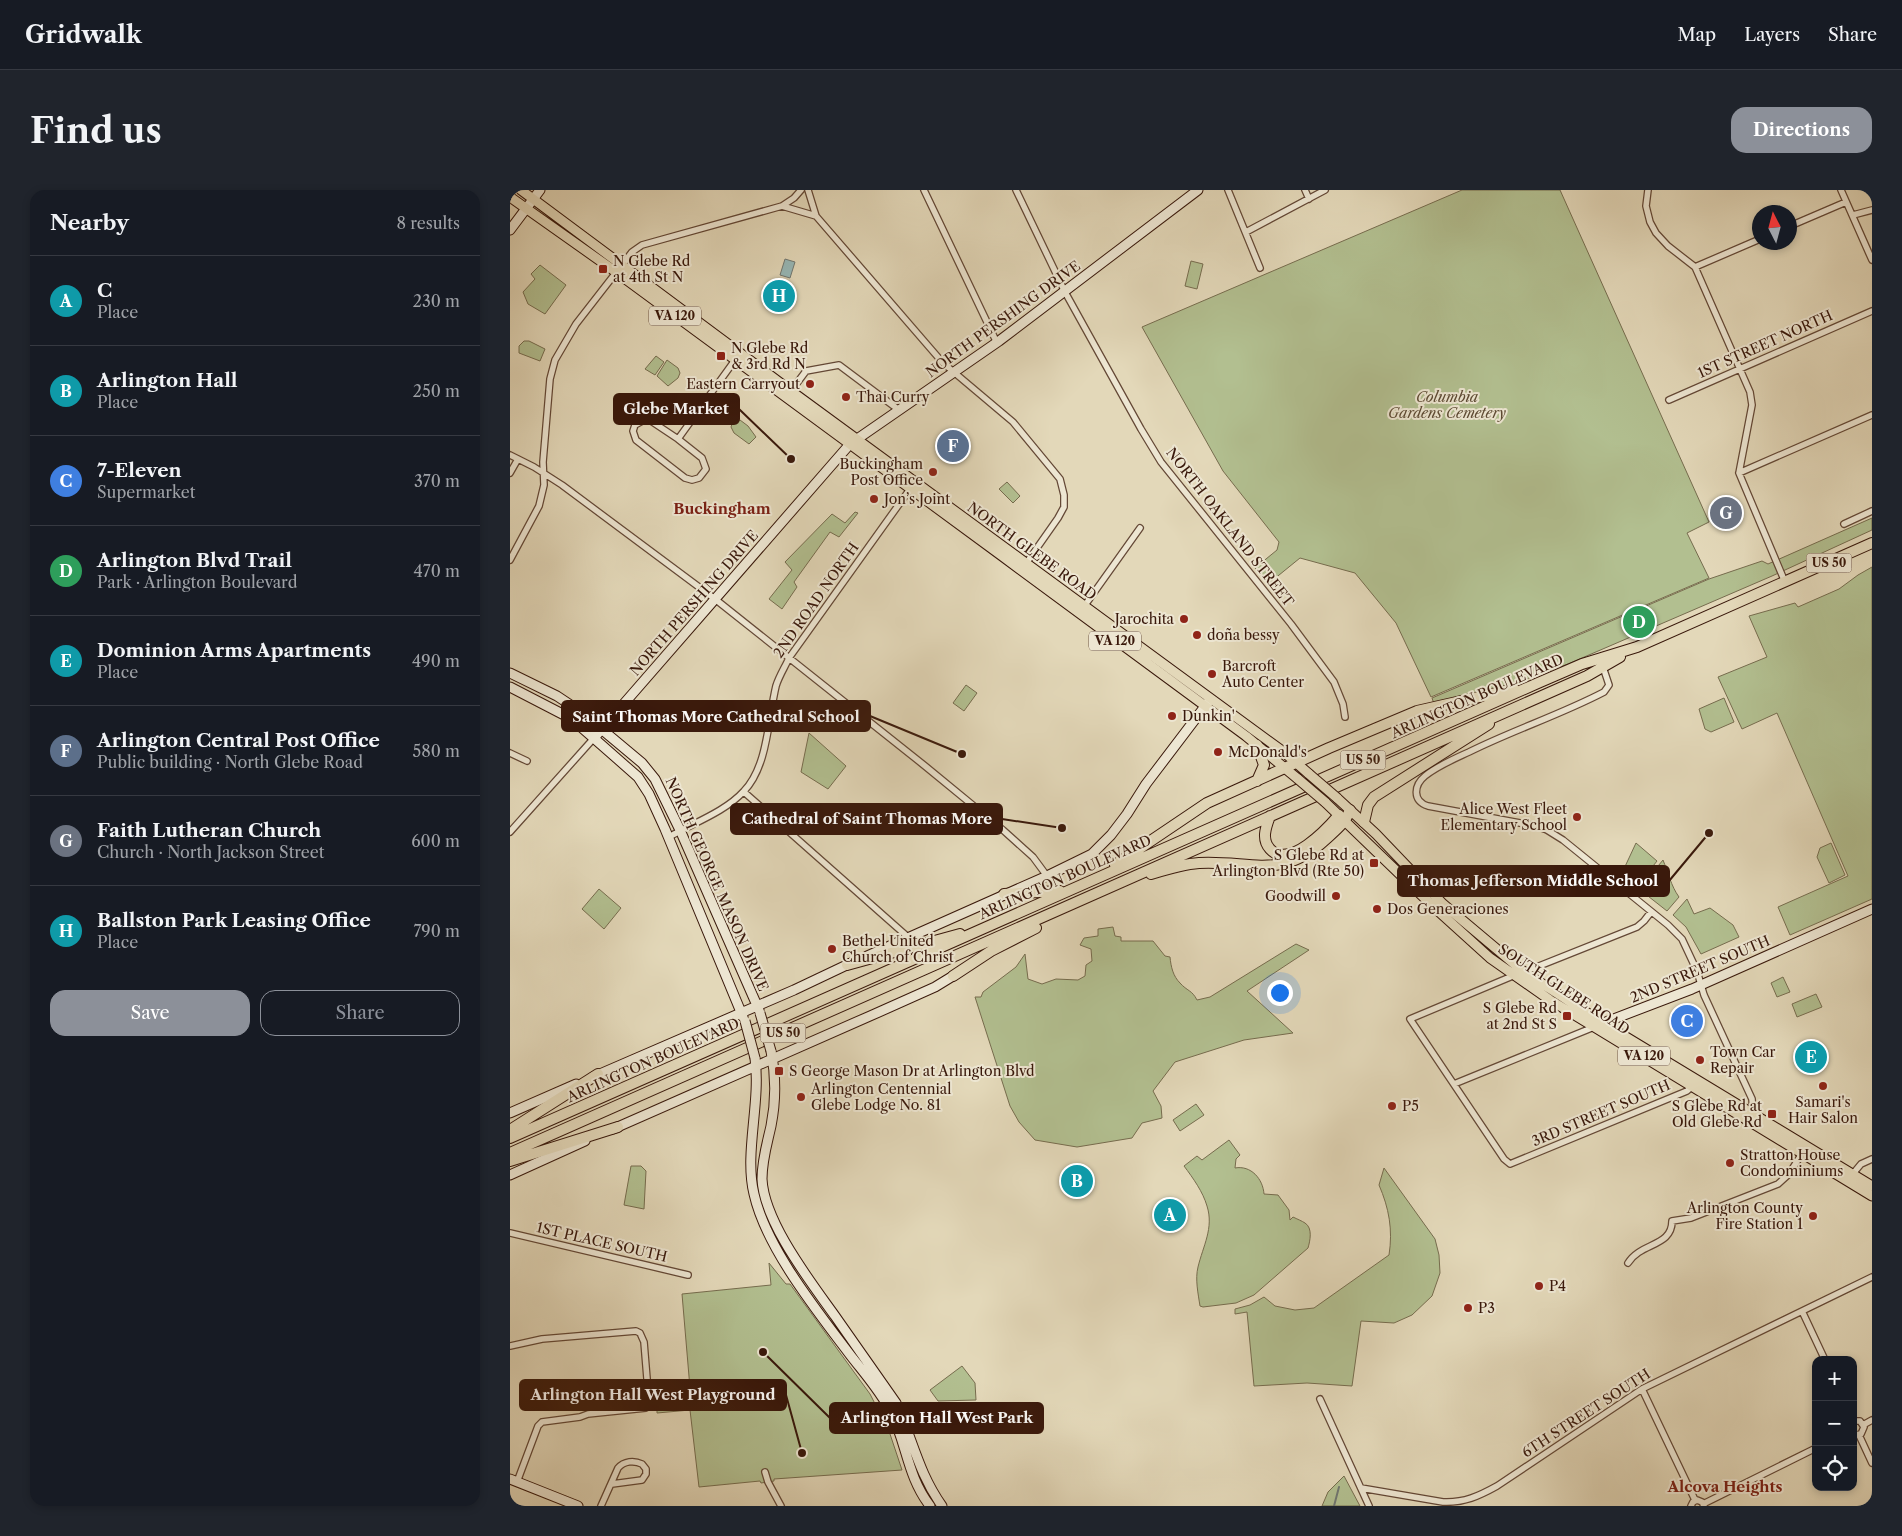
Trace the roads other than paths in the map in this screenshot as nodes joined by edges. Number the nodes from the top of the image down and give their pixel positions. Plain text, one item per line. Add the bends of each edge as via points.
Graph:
1 (521, 190) edge
2 (540, 190) edge
3 (801, 190) edge
4 (808, 190) edge
5 (924, 190) edge
6 (1016, 190) edge
7 (1198, 190) edge
8 (1228, 190) edge
9 (1305, 190) edge
10 (1325, 190) edge
11 (1648, 190) edge
12 (1841, 190) edge
13 (510, 197) edge
14 (533, 199) junction
15 (1309, 199) junction
16 (1846, 202) junction
17 (782, 206) junction
18 (526, 208) junction
19 (1872, 210) edge
20 (1853, 215) junction
21 (816, 216) junction
22 (1797, 223) edge
23 (510, 230) edge
24 (1246, 232) junction
25 (1752, 242) edge
26 (1872, 260) edge
27 (1694, 267) junction
28 (619, 268) junction
29 (1260, 268) dead end
30 (1065, 292) junction
31 (1872, 311) edge
32 (997, 343) junction
33 (738, 356) junction
34 (1740, 369) junction
35 (954, 373) junction
36 (789, 394) junction
37 (1669, 400) dead end
38 (899, 410) junction
39 (1872, 415) edge
40 (678, 440) junction
41 (853, 442) junction
42 (510, 455) edge
43 (518, 459) junction
44 (510, 473) edge
45 (1739, 473) junction
46 (544, 474) junction
47 (910, 489) junction
48 (1872, 511) edge
49 (1844, 524) dead end
50 (1140, 528) dead end
51 (1872, 543) edge
52 (510, 560) edge
53 (1024, 567) junction
54 (1785, 582) junction
55 (715, 599) junction
56 (1082, 610) junction
57 (1633, 649) junction
58 (789, 658) junction
59 (1603, 667) junction
60 (510, 673) edge
61 (1538, 683) junction
62 (510, 687) edge
63 (1208, 703) junction
64 (1509, 711) junction
65 (1345, 717) dead end
66 (603, 729) junction
67 (594, 738) junction
68 (1257, 745) junction
69 (510, 753) edge
70 (526, 761) dead end
71 (1296, 762) junction
72 (1286, 768) junction
73 (1309, 774) joint
74 (1298, 778) joint
75 (1257, 781) junction
76 (744, 792) junction
77 (1350, 810) junction
78 (1270, 816) junction
79 (1342, 818) junction
80 (1364, 822) junction
81 (680, 830) junction
82 (510, 832) edge
83 (668, 836) junction
84 (1395, 854) junction
85 (1388, 861) junction
86 (1047, 876) junction
87 (1095, 878) junction
88 (1107, 888) junction
89 (1069, 890) junction
90 (1004, 894) junction
91 (1440, 907) junction
92 (1872, 910) edge
93 (1055, 912) junction
94 (1651, 912) junction
95 (987, 927) junction
96 (909, 938) junction
97 (847, 965) junction
98 (1524, 972) junction
99 (1514, 975) junction
100 (953, 976) joint
101 (1701, 986) junction
102 (758, 1009) junction
103 (741, 1012) junction
104 (1599, 1025) junction
105 (772, 1055) junction
106 (756, 1062) junction
107 (598, 1074) junction
108 (1695, 1083) junction
109 (1454, 1084) junction
110 (510, 1113) edge
111 (1754, 1114) junction
112 (618, 1127) junction
113 (510, 1130) edge
114 (510, 1138) edge
115 (1805, 1149) junction
116 (510, 1153) edge
117 (1872, 1159) edge
118 (510, 1162) edge
119 (510, 1175) edge
120 (1850, 1178) junction
121 (1872, 1186) edge
122 (1872, 1196) edge
123 (510, 1233) edge
124 (1628, 1263) dead end
125 (688, 1275) dead end
126 (1872, 1277) edge
127 (1802, 1311) junction
128 (510, 1346) edge
129 (1823, 1356) edge
130 (1642, 1389) junction
131 (1320, 1399) dead end
132 (1872, 1420) edge
133 (1857, 1421) edge
134 (1863, 1425) junction
135 (1857, 1434) edge
136 (1857, 1437) edge
137 (1812, 1450) edge
138 (1872, 1463) edge
139 (765, 1472) dead end
140 (513, 1481) edge
141 (612, 1484) junction
142 (1360, 1488) junction
143 (1693, 1503) edge
144 (1704, 1505) edge
145 (578, 1506) edge
146 (601, 1506) edge
147 (781, 1506) edge
148 (930, 1506) edge
149 (942, 1506) edge
150 (1369, 1506) edge

1 - 14 main road, NORTH GLEBE ROAD / VA 120
2 - 14 main road
3 - 17 street
4 - 21 street
5 - 32 street
6 - 30 street, NORTH OAKLAND STREET
7 - 30 main road, NORTH PERSHING DRIVE
8 - 24 street
9 - 15 street
10 - 15 street
11 - 27 street via 1646,206 1656,233
12 - 16 street
13 - 18 main road, NORTH GLEBE ROAD / VA 120
14 - 18 main road
14 - 28 main road, NORTH GLEBE ROAD / VA 120
15 - 24 street
16 - 20 street
16 - 22 street
17 - 21 street
17 - 28 street via 648,242 632,252
18 - 23 main road
18 - 28 main road, NORTH GLEBE ROAD / VA 120
19 - 20 street
20 - 26 street
21 - 35 street
24 - 29 street
25 - 27 street
27 - 34 street
28 - 33 main road, NORTH GLEBE ROAD / VA 120
28 - 46 street via 576,324 555,360 550,379
30 - 32 main road, NORTH PERSHING DRIVE
30 - 65 street, NORTH OAKLAND STREET via 1161,462 1334,682
31 - 34 street, 1ST STREET NORTH
32 - 35 main road, NORTH PERSHING DRIVE
33 - 36 main road, NORTH GLEBE ROAD / VA 120
33 - 40 street
34 - 37 street, 1ST STREET NORTH
34 - 45 street via 1752,405
35 - 38 main road, NORTH PERSHING DRIVE
35 - 53 street via 1013,422 1060,479 1064,507
36 - 38 street via 806,371 839,365
36 - 41 main road, NORTH GLEBE ROAD / VA 120
38 - 41 main road, NORTH PERSHING DRIVE
39 - 45 street
40 - 40 street via 702,458 706,468 699,478 685,478 636,440 633,431 635,425 644,420
41 - 47 main road, NORTH GLEBE ROAD / VA 120
41 - 53 main road, NORTH GLEBE ROAD / VA 120
41 - 55 main road, NORTH PERSHING DRIVE
42 - 43 street
43 - 44 street
43 - 46 street
45 - 54 street
46 - 52 street via 539,506
46 - 55 street
47 - 53 main road, NORTH GLEBE ROAD / VA 120
47 - 58 street, 2ND ROAD NORTH
48 - 49 street
50 - 56 street
51 - 54 highway, ARLINGTON BOULEVARD / US 50
53 - 56 main road, NORTH GLEBE ROAD / VA 120
54 - 57 highway, ARLINGTON BOULEVARD / US 50
55 - 58 street
55 - 66 main road, NORTH PERSHING DRIVE
56 - 63 main road, NORTH GLEBE ROAD / VA 120
57 - 59 highway, ARLINGTON BOULEVARD / US 50
57 - 61 highway, ARLINGTON BOULEVARD / US 50 via 1582,664
58 - 76 street, 2ND ROAD NORTH via 777,684 761,762
58 - 86 street via 1003,830 1033,857
59 - 64 highway, ARLINGTON BOULEVARD / US 50
59 - 94 street via 1609,685 1604,692 1482,745 1428,774 1416,789 1418,799 1425,805 1547,830
60 - 66 main road, NORTH GEORGE MASON DRIVE via 557,696
61 - 71 highway via 1417,711
61 - 87 highway, ARLINGTON BOULEVARD / US 50
62 - 67 main road, NORTH GEORGE MASON DRIVE via 572,718
63 - 68 main road, NORTH GLEBE ROAD / VA 120
63 - 71 main road, NORTH GLEBE ROAD / VA 120
63 - 86 main road via 1102,845 1079,862
64 - 78 highway, ARLINGTON BOULEVARD / US 50
64 - 80 highway via 1374,796
66 - 67 main road, NORTH PERSHING DRIVE
66 - 81 main road, NORTH GEORGE MASON DRIVE via 642,763 655,779
67 - 82 street, NORTH PERSHING DRIVE
67 - 83 main road, NORTH GEORGE MASON DRIVE via 638,777
68 - 72 main road, NORTH GLEBE ROAD / VA 120
68 - 75 highway via 1264,765
69 - 70 street
71 - 72 highway
71 - 73 main road, NORTH GLEBE ROAD / VA 120
72 - 74 main road, NORTH GLEBE ROAD / VA 120
72 - 75 highway
73 - 77 main road, SOUTH GLEBE ROAD / VA 120, bridge
74 - 79 main road, SOUTH GLEBE ROAD / VA 120, bridge
75 - 87 highway via 1200,807
76 - 81 street, 2ND ROAD NORTH via 724,808
76 - 96 street
77 - 79 highway
77 - 80 main road, SOUTH GLEBE ROAD / VA 120
78 - 79 highway via 1265,840 1270,849 1283,855 1310,843
78 - 88 highway, ARLINGTON BOULEVARD / US 50
79 - 85 main road, SOUTH GLEBE ROAD / VA 120
79 - 88 highway via 1313,850 1285,863 1261,867 1189,864
80 - 84 main road, SOUTH GLEBE ROAD / VA 120
81 - 83 street, 2ND ROAD NORTH
81 - 102 main road, NORTH GEORGE MASON DRIVE
83 - 103 main road, NORTH GEORGE MASON DRIVE
84 - 85 main road
84 - 91 main road, SOUTH GLEBE ROAD / VA 120
85 - 91 main road, SOUTH GLEBE ROAD / VA 120
86 - 90 main road
87 - 89 highway, ARLINGTON BOULEVARD / US 50
88 - 93 highway, ARLINGTON BOULEVARD / US 50
89 - 90 highway
89 - 95 highway, ARLINGTON BOULEVARD / US 50
90 - 96 main road
91 - 98 main road, SOUTH GLEBE ROAD / VA 120
91 - 99 main road, SOUTH GLEBE ROAD / VA 120 via 1490,958
92 - 101 main road, 2ND STREET SOUTH
93 - 100 highway via 1049,921 991,951
93 - 116 highway, ARLINGTON BOULEVARD / US 50
94 - 98 street via 1637,927
94 - 101 street via 1682,939
95 - 97 highway
95 - 114 highway, ARLINGTON BOULEVARD / US 50
96 - 97 main road
97 - 102 main road
98 - 99 street
98 - 104 main road, SOUTH GLEBE ROAD / VA 120
99 - 104 main road, SOUTH GLEBE ROAD / VA 120 via 1550,1000
99 - 109 street via 1410,1019
100 - 105 main road via 881,1012
101 - 104 main road, 2ND STREET SOUTH
101 - 111 street via 1752,1099
102 - 103 main road
102 - 105 main road, NORTH GEORGE MASON DRIVE, bridge
103 - 106 main road, NORTH GEORGE MASON DRIVE, bridge
103 - 107 main road
104 - 108 main road, SOUTH GLEBE ROAD / VA 120
104 - 109 street, 2ND STREET SOUTH
105 - 106 main road
105 - 149 main road, NORTH GEORGE MASON DRIVE via 775,1099 763,1157 762,1181 769,1206 778,1228 816,1290 896,1403 908,1428 920,1468
106 - 112 main road
106 - 148 main road, NORTH GEORGE MASON DRIVE via 752,1178 764,1227 805,1294 891,1412 912,1476
107 - 110 main road
107 - 113 highway
108 - 109 street, 3RD STREET SOUTH via 1687,1091 1510,1164
108 - 111 main road, SOUTH GLEBE ROAD / VA 120
108 - 115 main road, SOUTH GLEBE ROAD / VA 120
111 - 115 main road, SOUTH GLEBE ROAD / VA 120
112 - 118 highway
112 - 119 main road
115 - 120 main road, SOUTH GLEBE ROAD / VA 120
115 - 124 street via 1784,1180 1691,1218 1672,1222 1668,1235 1637,1252
117 - 120 street via 1861,1164
120 - 121 main road, SOUTH GLEBE ROAD / VA 120
120 - 122 main road, SOUTH GLEBE ROAD / VA 120
123 - 125 street, 1ST PLACE SOUTH
126 - 127 street, 6TH STREET SOUTH
127 - 129 street
127 - 130 street, 6TH STREET SOUTH
128 - 140 street via 542,1339 640,1333 644,1342 649,1403 646,1408 542,1422
130 - 142 street, 6TH STREET SOUTH via 1497,1486 1469,1500 1443,1502
130 - 143 street
131 - 142 street
132 - 134 street
133 - 134 street
134 - 135 street via 1864,1430
136 - 138 street
137 - 144 street
139 - 147 street
140 - 145 main road
141 - 141 street via 642,1480 646,1469 639,1462 621,1464
141 - 146 street
142 - 150 street
143 - 144 street via 1700,1501

